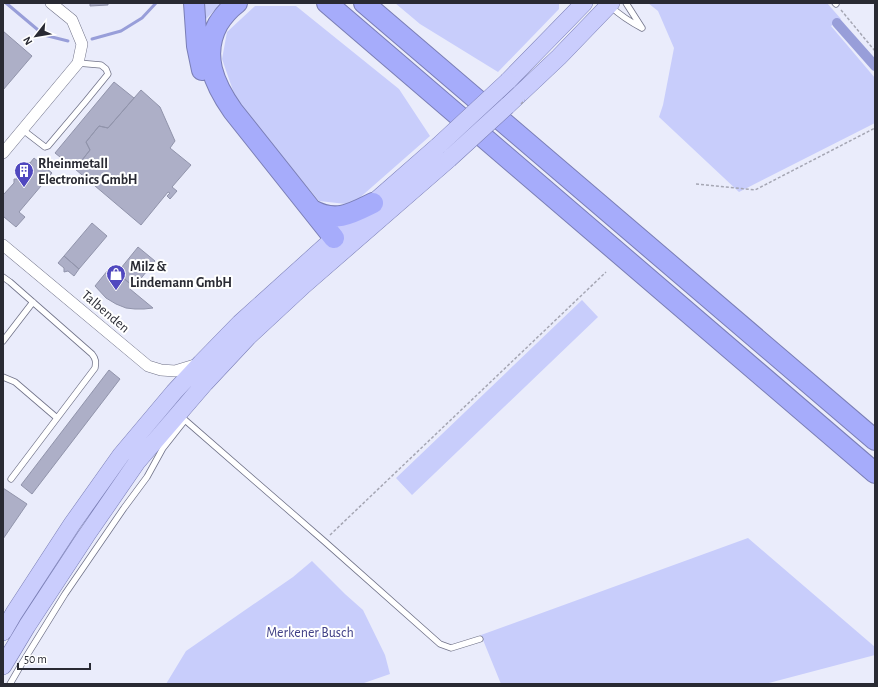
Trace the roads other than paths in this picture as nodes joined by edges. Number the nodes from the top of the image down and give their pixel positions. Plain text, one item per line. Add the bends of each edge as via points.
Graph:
1 (52, 3) edge
2 (194, 3) edge
3 (237, 3) edge
4 (584, 3) edge
5 (626, 3) edge
6 (366, 4) edge
7 (609, 4) edge
8 (326, 5) edge
9 (78, 63) junction
10 (23, 130) junction
11 (443, 152) junction
12 (3, 153) edge
13 (373, 203) junction
14 (312, 210) junction
15 (3, 245) edge
16 (333, 246) junction
17 (3, 278) edge
18 (33, 302) junction
19 (3, 341) edge
20 (200, 363) junction
21 (3, 377) edge
22 (57, 418) junction
23 (875, 440) edge
24 (875, 473) edge
25 (11, 478) dead end
26 (3, 632) edge
27 (480, 639) dead end
28 (3, 666) edge
29 (10, 684) edge

1 - 9 street via 72,20 82,44
2 - 16 highway via 198,56 214,94 229,117
3 - 14 highway via 225,13 214,32 210,62 214,75 233,111
4 - 11 main road, bridge
5 - 7 lane via 642,28 631,23
6 - 23 highway
7 - 11 main road, bridge via 521,94
8 - 24 highway
9 - 10 street
9 - 10 lane via 101,65 108,74 48,146 45,147
10 - 12 street
11 - 13 main road
11 - 16 main road
13 - 14 highway via 351,214 340,216 318,214
13 - 16 main road
14 - 16 highway
15 - 20 street, Talbenden via 148,366 175,371
16 - 20 main road via 240,323
16 - 28 main road via 205,383 137,462 31,619
17 - 18 lane
18 - 19 lane
18 - 22 lane via 95,358 95,368
20 - 26 main road via 121,455 72,524
21 - 22 lane via 15,382
22 - 25 lane
27 - 29 lane via 451,648 440,644 186,420 163,448 148,478 124,508 65,594

